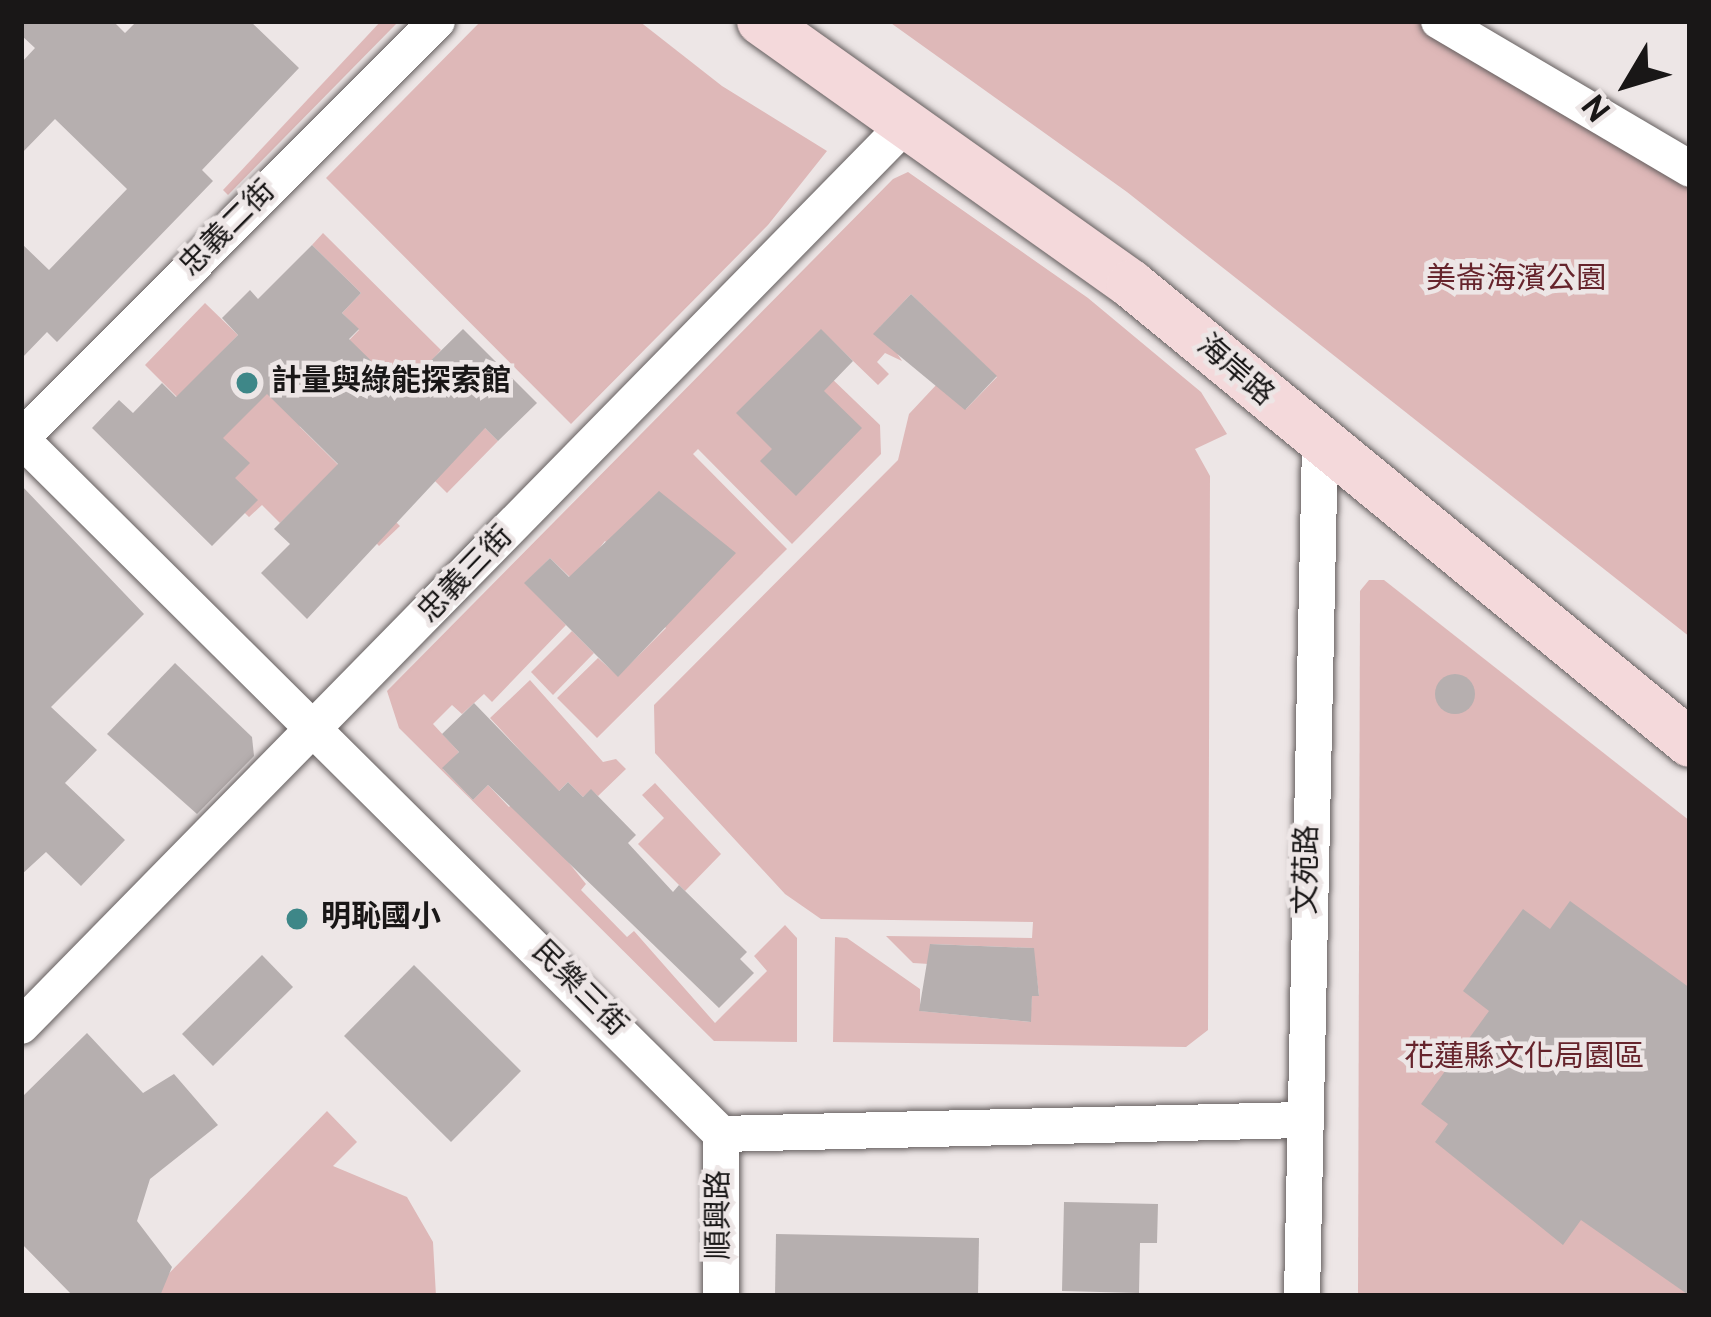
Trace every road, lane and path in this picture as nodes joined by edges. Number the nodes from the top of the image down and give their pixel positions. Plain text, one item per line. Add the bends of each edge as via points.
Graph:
1 (437, 21) edge
2 (761, 21) edge
3 (1439, 21) edge
4 (909, 121) junction
5 (1690, 169) edge
6 (21, 438) edge
7 (1320, 445) junction
8 (319, 728) junction
9 (1690, 743) edge
10 (21, 1026) edge
11 (1302, 1120) junction
12 (721, 1134) junction
13 (721, 1296) edge
14 (1301, 1296) edge

1 - 6 street, 忠義二街
2 - 4 main road, 海岸路
3 - 5 street
4 - 7 main road, 海岸路 via 1131,284
4 - 8 street, 忠義三街
6 - 8 street, 民樂三街
7 - 9 main road, 海岸路
7 - 11 street, 文苑路
8 - 10 street, 忠義三街
8 - 12 street, 民樂三街
11 - 12 street
11 - 14 street, 文苑路
12 - 13 street, 順興路

